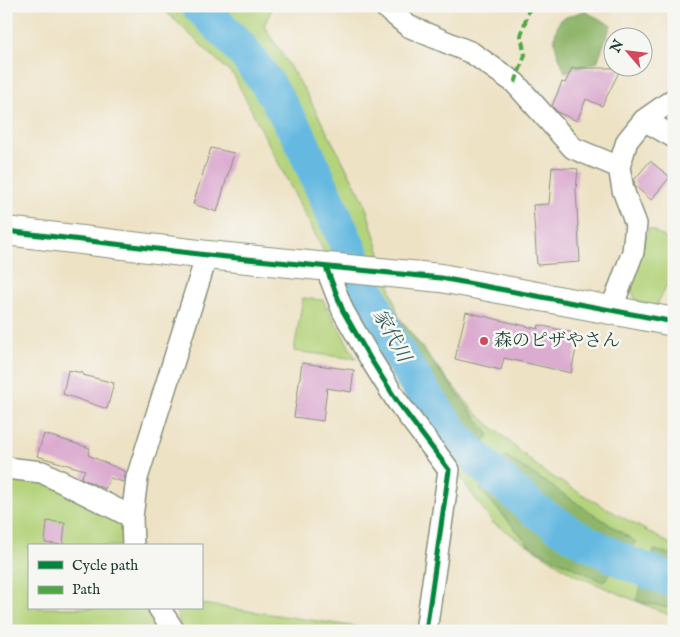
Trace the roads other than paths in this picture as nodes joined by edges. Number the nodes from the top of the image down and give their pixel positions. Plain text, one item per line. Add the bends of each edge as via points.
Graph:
1 (384, 6) edge
2 (674, 99) edge
3 (644, 120) junction
4 (674, 136) edge
5 (619, 167) junction
6 (6, 231) edge
7 (207, 255) junction
8 (335, 268) junction
9 (611, 310) junction
10 (674, 322) edge
11 (6, 468) edge
12 (132, 517) junction
13 (134, 544) edge
14 (160, 610) edge
15 (174, 631) edge
16 (426, 631) edge

1 - 5 street via 408,26 472,53 515,83 573,148
2 - 3 street
3 - 4 street
3 - 5 street via 627,141
5 - 9 street via 623,190 636,224 633,252
6 - 7 street
7 - 8 street
7 - 12 street via 137,478
8 - 9 street via 441,278
8 - 16 street via 343,311 397,401 449,470
9 - 10 street
11 - 12 street via 42,472
12 - 13 street
14 - 15 street

